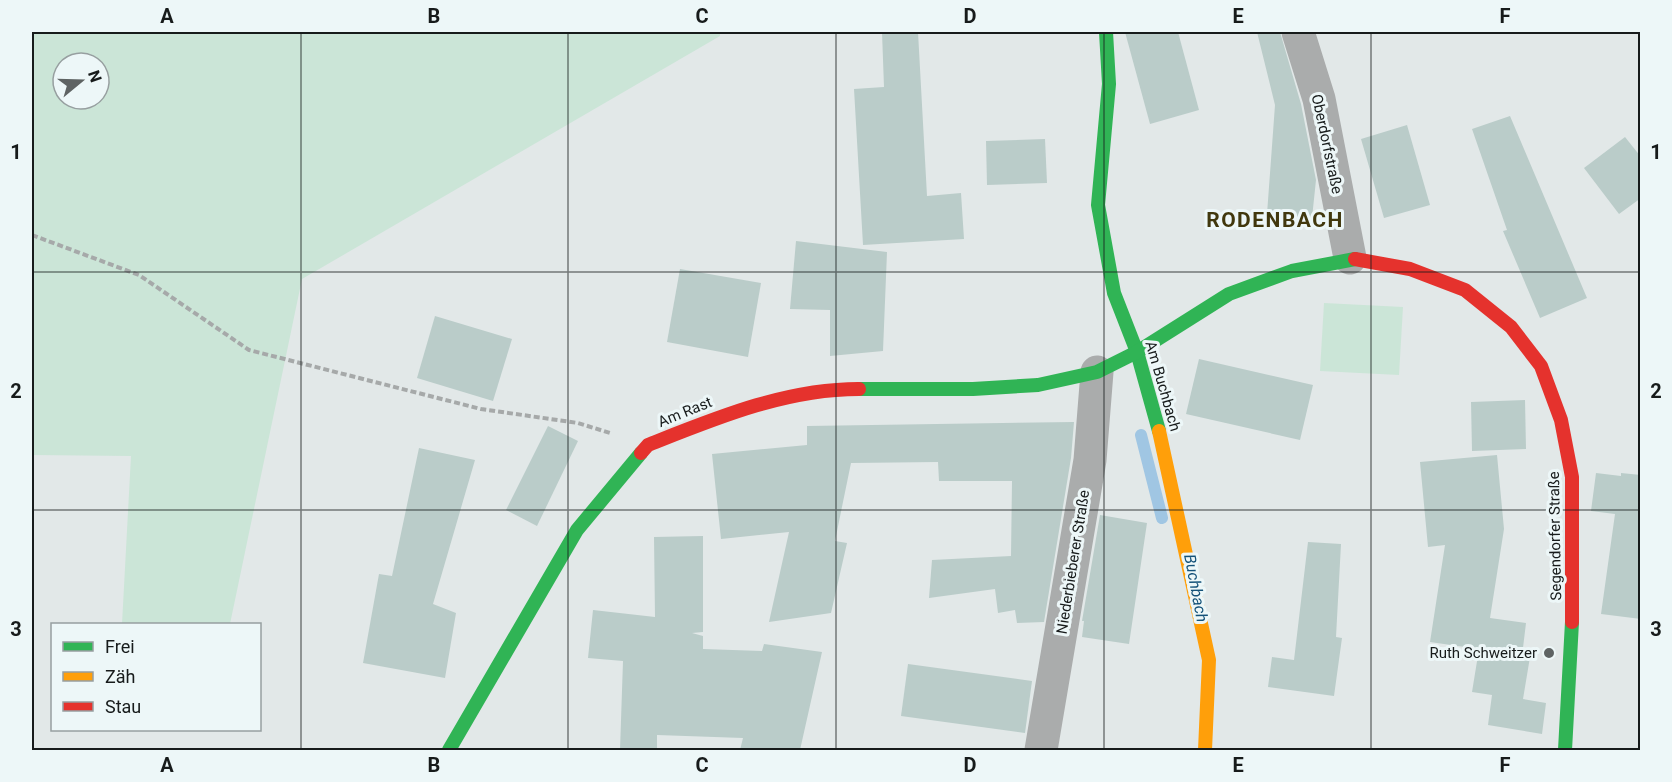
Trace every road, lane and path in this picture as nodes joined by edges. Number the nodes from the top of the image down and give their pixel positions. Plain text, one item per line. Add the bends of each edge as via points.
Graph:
1 (1106, 32) edge
2 (1298, 32) edge
3 (32, 234) edge
4 (1350, 258) junction
5 (1137, 351) junction
6 (1097, 372) junction
7 (648, 445) junction
8 (449, 750) edge
9 (1041, 750) edge
10 (1205, 750) edge
11 (1565, 750) edge

1 - 5 street, Am Buchbach via 1109,84 1098,205 1114,293
2 - 4 street, Oberdorfstraße via 1319,99
3 - 7 path via 140,275 249,350 481,409 578,423
4 - 5 street, Segendorfer Straße via 1292,271 1230,294
4 - 11 street, Segendorfer Straße via 1410,269 1465,290 1511,327 1541,366 1561,420 1572,477 1573,601
5 - 6 street, Segendorfer Straße
5 - 10 street, Am Buchbach via 1156,418 1209,660
6 - 7 street, Am Rast via 1027,385 973,389 835,389 740,408
6 - 9 street, Niederbieberer Straße via 1090,460
7 - 8 street, Am Rast via 577,530

